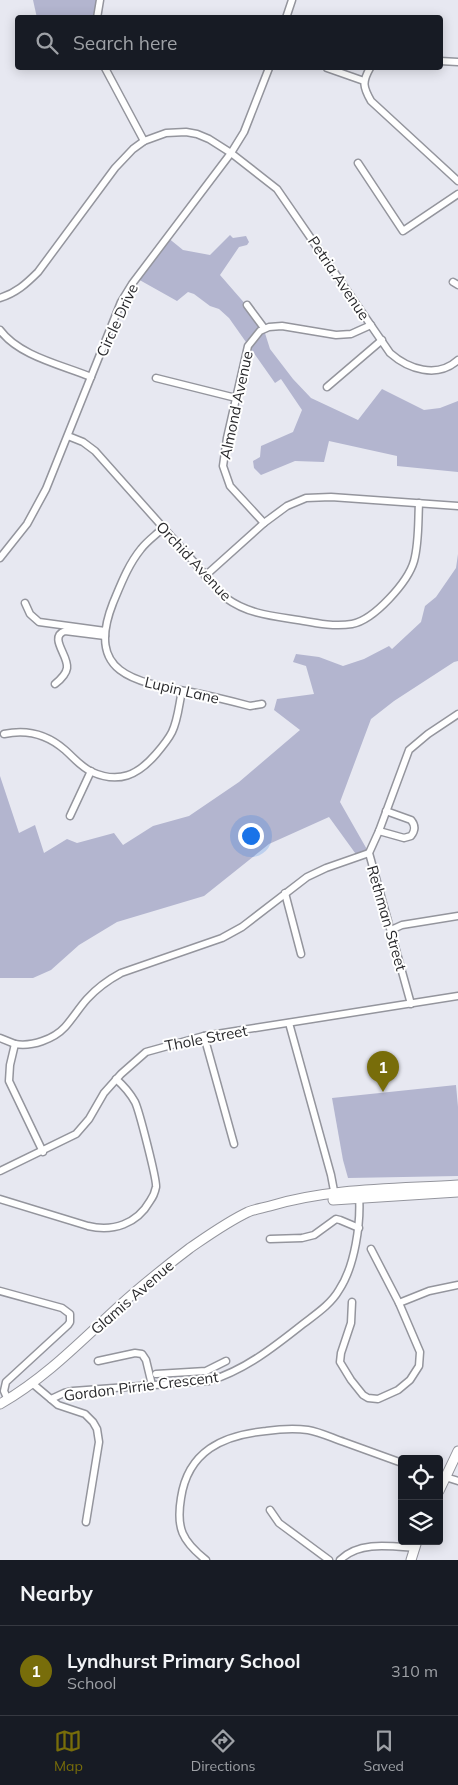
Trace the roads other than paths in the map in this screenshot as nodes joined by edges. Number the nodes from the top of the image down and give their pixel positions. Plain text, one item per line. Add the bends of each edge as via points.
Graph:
1 (100, 0) edge
2 (292, 0) edge
3 (98, 15) edge
4 (287, 15) edge
5 (443, 60) edge
6 (458, 62) edge
7 (106, 70) edge
8 (268, 70) edge
9 (333, 70) edge
10 (369, 70) edge
11 (364, 81) junction
12 (144, 141) junction
13 (231, 153) junction
14 (358, 163) dead end
15 (458, 181) edge
16 (458, 194) edge
17 (0, 298) edge
18 (247, 305) dead end
19 (371, 325) junction
20 (264, 328) junction
21 (0, 330) edge
22 (382, 340) junction
23 (458, 360) edge
24 (91, 376) junction
25 (156, 378) dead end
26 (326, 388) dead end
27 (236, 398) junction
28 (68, 436) junction
29 (419, 503) junction
30 (458, 506) edge
31 (264, 523) junction
32 (163, 528) junction
33 (0, 558) edge
34 (204, 576) junction
35 (25, 603) dead end
36 (105, 634) junction
37 (55, 684) dead end
38 (182, 691) junction
39 (262, 704) dead end
40 (458, 714) edge
41 (4, 734) dead end
42 (91, 771) junction
43 (386, 811) junction
44 (70, 816) dead end
45 (379, 830) junction
46 (369, 853) junction
47 (284, 893) junction
48 (458, 916) edge
49 (391, 930) junction
50 (301, 954) dead end
51 (458, 996) edge
52 (411, 1004) junction
53 (289, 1023) junction
54 (204, 1036) junction
55 (0, 1038) edge
56 (15, 1044) junction
57 (116, 1079) junction
58 (234, 1144) dead end
59 (43, 1152) junction
60 (0, 1171) edge
61 (458, 1185) edge
62 (458, 1192) edge
63 (359, 1194) junction
64 (335, 1197) junction
65 (0, 1199) edge
66 (359, 1228) junction
67 (270, 1239) dead end
68 (370, 1249) dead end
69 (458, 1285) edge
70 (0, 1291) edge
71 (352, 1302) dead end
72 (399, 1303) junction
73 (98, 1361) dead end
74 (226, 1361) dead end
75 (156, 1374) dead end
76 (33, 1384) junction
77 (152, 1386) junction
78 (51, 1399) junction
79 (4, 1402) edge
80 (458, 1451) edge
81 (398, 1462) edge
82 (443, 1474) edge
83 (443, 1476) edge
84 (458, 1481) edge
85 (270, 1510) dead end
86 (86, 1522) dead end
87 (407, 1545) edge
88 (415, 1545) edge
89 (206, 1560) edge
90 (329, 1560) edge
91 (340, 1560) edge
92 (411, 1560) edge

1 - 3 street
2 - 4 street
5 - 6 street
7 - 12 street
8 - 13 street, Circle Drive via 244,132
9 - 11 street
10 - 11 street
11 - 15 street via 370,101
12 - 13 street, Petria Avenue via 166,133 186,132 209,139
12 - 17 street via 115,168 38,272 24,287
13 - 19 street, Petria Avenue via 282,195
13 - 24 street, Circle Drive via 132,284 121,302
14 - 16 street via 403,231
18 - 20 street
19 - 20 street via 351,334 336,335 282,326
19 - 22 street, Petria Avenue
20 - 27 street, Almond Avenue via 248,346
21 - 24 street via 28,352
22 - 23 street, Petria Avenue via 398,360 422,370 444,368
22 - 26 street
24 - 28 street, Circle Drive
25 - 27 street
27 - 31 street, Almond Avenue via 224,452 224,473 234,492
28 - 32 street, Orchid Avenue via 95,451
28 - 33 street, Circle Drive via 38,507
29 - 30 street
29 - 31 street via 306,498 287,506
29 - 34 street, Orchid Avenue via 412,567 380,608 360,622 322,624 251,612 235,605
31 - 34 street
32 - 34 street, Orchid Avenue
32 - 36 street, Lupin Lane via 142,547 128,569 111,608
35 - 36 street via 39,622
36 - 37 street via 60,633 58,643 67,669
36 - 38 street, Lupin Lane via 110,660 125,674
38 - 39 street, Lupin Lane via 250,706
38 - 42 street via 173,732 147,764 136,772 116,778
40 - 43 street, Rethman Street via 409,750
41 - 42 street via 22,732 45,737
42 - 44 street
43 - 45 street, Rethman Street
43 - 45 street via 411,820 414,832 404,838
45 - 46 street, Rethman Street
46 - 47 street via 319,871
46 - 49 street, Rethman Street
47 - 50 street
47 - 56 street via 242,927 222,938 111,979 94,992 55,1035 40,1042
48 - 49 street via 402,925
49 - 52 street, Rethman Street
51 - 52 street, Thole Street
52 - 53 street, Thole Street
53 - 54 street, Thole Street
53 - 64 street
54 - 57 street, Thole Street via 146,1052
54 - 58 street
55 - 56 street
56 - 59 street via 9,1081
57 - 59 street, Thole Street via 80,1132
57 - 65 street via 136,1104 156,1182 154,1195 146,1209 128,1223 103,1229
59 - 60 street, Thole Street
61 - 63 main road, Glamis Avenue
62 - 63 main road, Glamis Avenue
63 - 64 main road, Glamis Avenue
63 - 66 street, Gordon Pirrie Crescent
64 - 76 main road, Glamis Avenue via 304,1197 273,1205 250,1212 215,1230 118,1307
66 - 67 street via 336,1219 314,1235
66 - 77 street, Gordon Pirrie Crescent via 348,1270 338,1292 319,1312 275,1346 226,1376 209,1382
68 - 72 street
69 - 72 street via 429,1291
70 - 79 street via 62,1308 71,1318 68,1325 6,1382
71 - 72 street via 351,1322 340,1362 363,1395 374,1399 398,1390 416,1374 419,1366 417,1342
73 - 77 street via 142,1354
74 - 75 street via 206,1371
76 - 78 street
76 - 79 main road, Glamis Avenue
77 - 78 street, Gordon Pirrie Crescent via 73,1391
78 - 86 street via 58,1405 85,1414 94,1422 99,1434
80 - 82 main road
81 - 89 street via 306,1430 282,1429 226,1439 192,1464 184,1481 179,1510 180,1530 187,1542
83 - 84 street
85 - 90 street via 279,1523
87 - 91 street via 358,1549
88 - 92 main road

